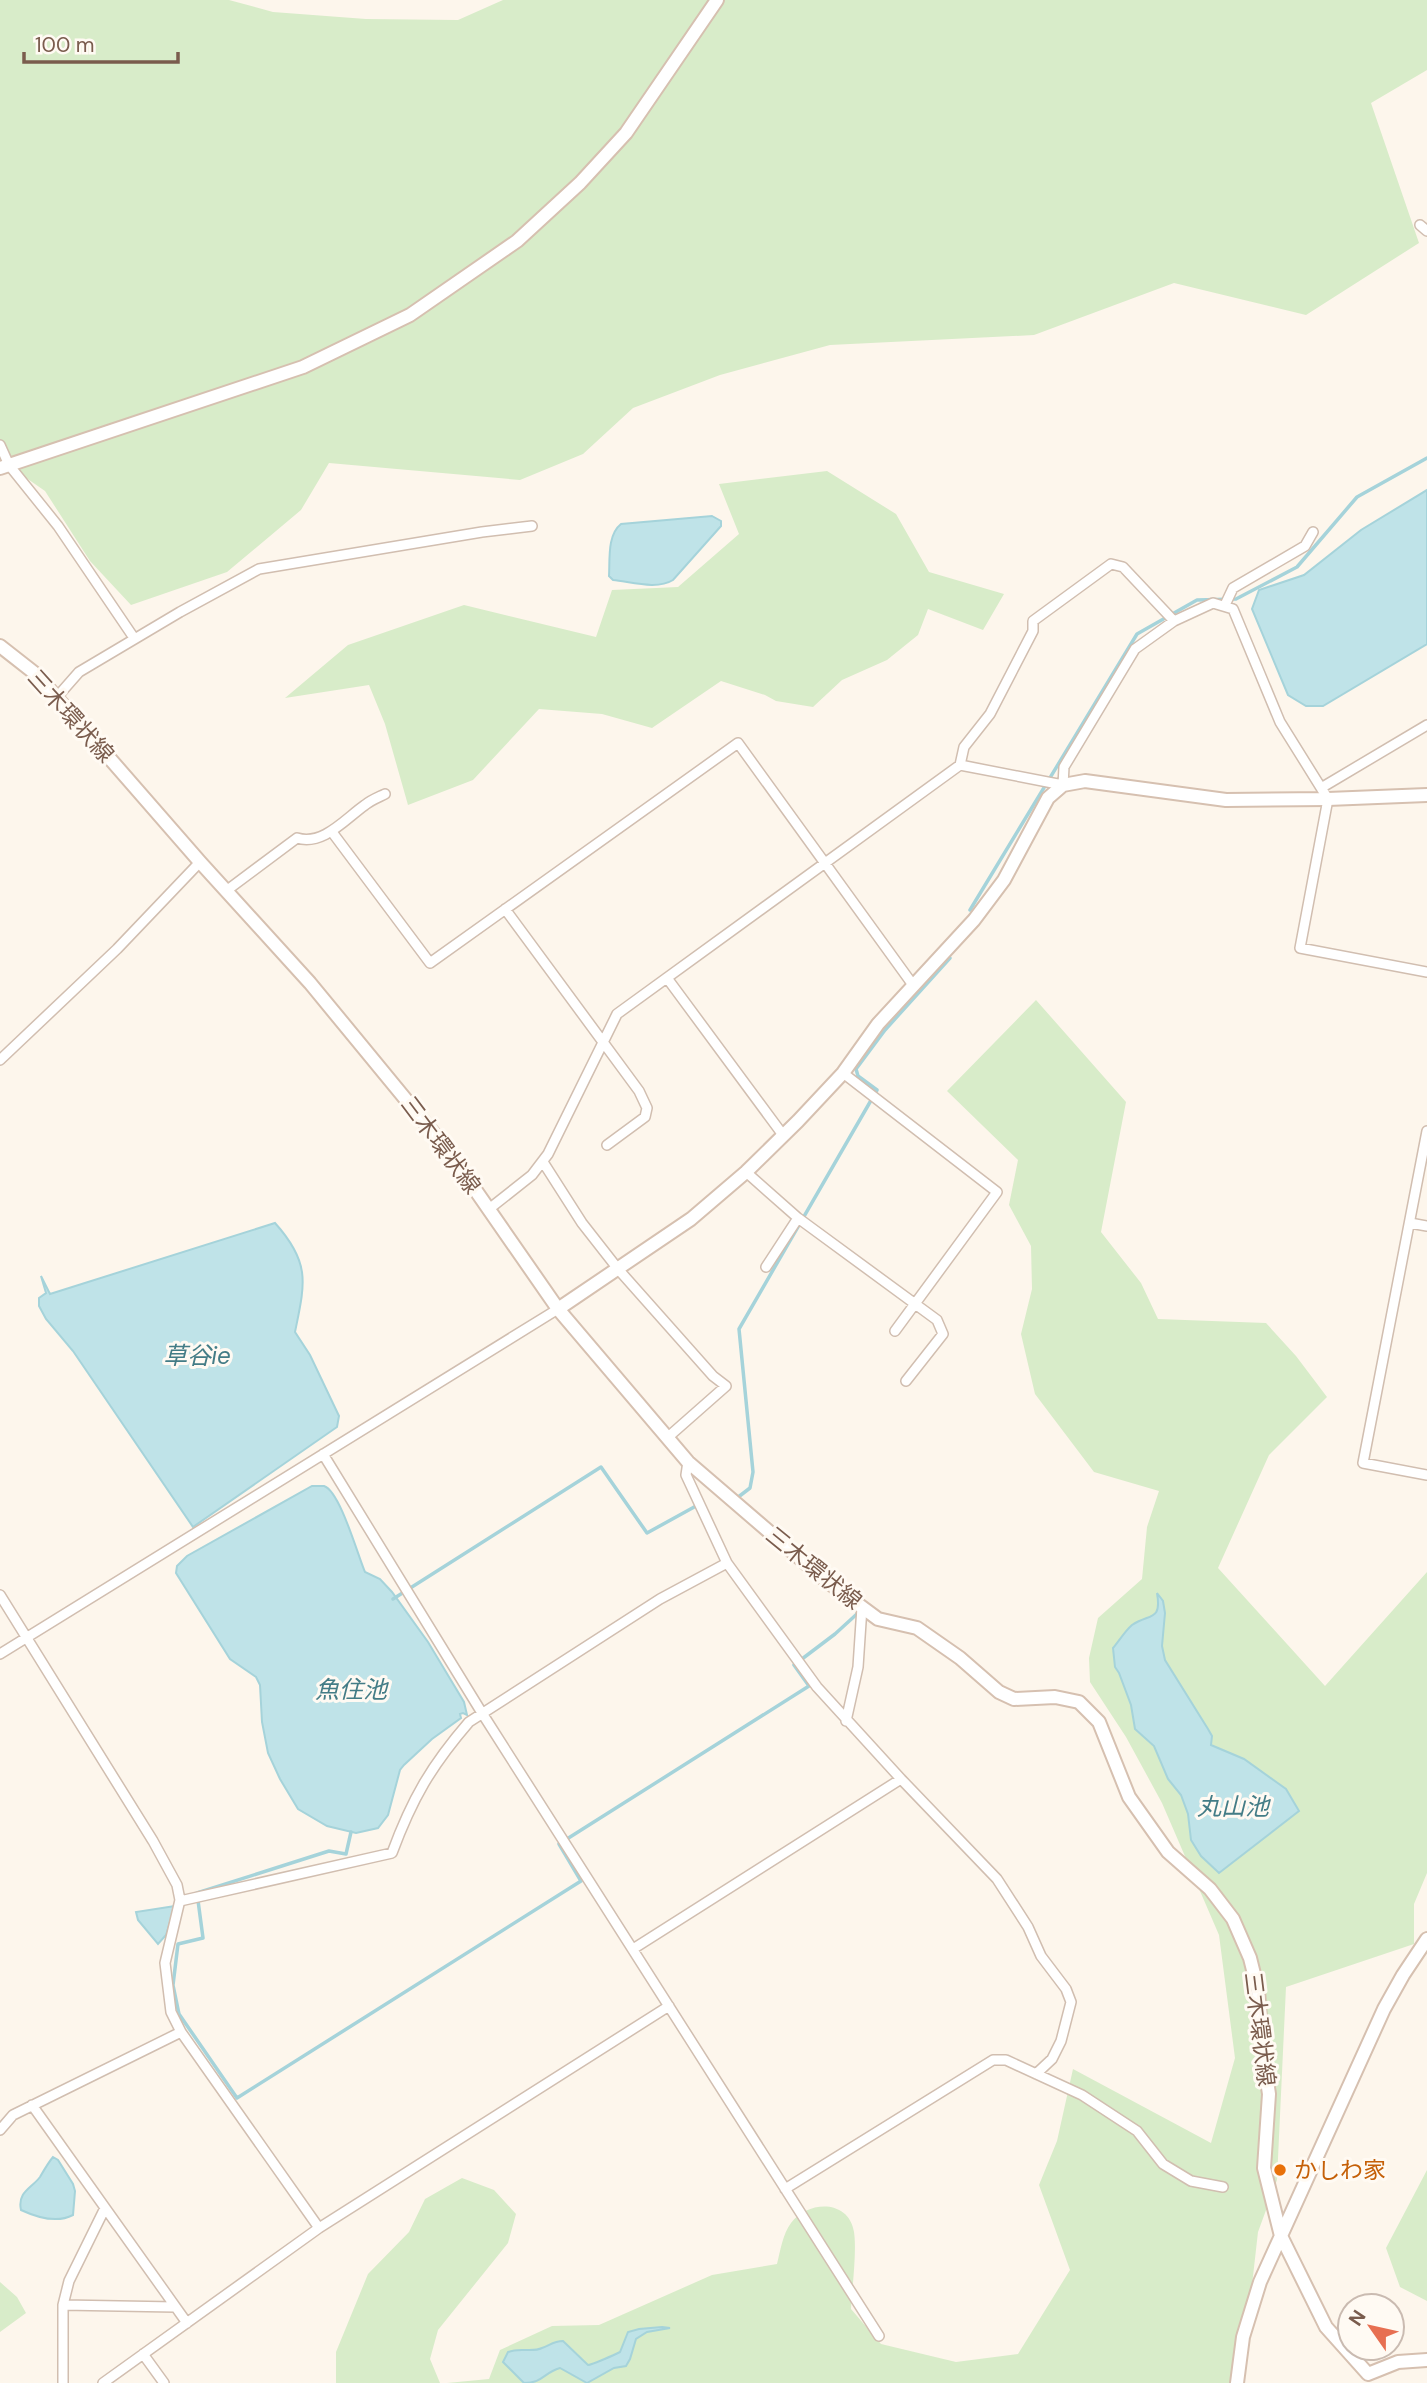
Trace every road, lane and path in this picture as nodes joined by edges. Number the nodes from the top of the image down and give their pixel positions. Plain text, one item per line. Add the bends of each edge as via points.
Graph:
1 (717, 0) edge
2 (0, 444) edge
3 (4, 467) edge
4 (532, 526) dead end
5 (1313, 532) dead end
6 (1225, 605) junction
7 (1174, 621) junction
8 (134, 638) junction
9 (0, 646) edge
10 (57, 697) junction
11 (1427, 725) edge
12 (960, 765) junction
13 (1063, 785) junction
14 (386, 794) dead end
15 (1324, 794) junction
16 (1427, 795) edge
17 (332, 832) junction
18 (200, 862) junction
19 (825, 863) junction
20 (226, 891) junction
21 (505, 909) junction
22 (1427, 972) edge
23 (667, 978) junction
24 (913, 985) junction
25 (603, 1044) junction
26 (0, 1060) edge
27 (842, 1073) junction
28 (1427, 1131) edge
29 (783, 1135) junction
30 (607, 1145) dead end
31 (543, 1162) junction
32 (746, 1172) junction
33 (489, 1209) junction
34 (798, 1218) junction
35 (1410, 1223) junction
36 (1427, 1226) edge
37 (766, 1267) dead end
38 (618, 1269) junction
39 (915, 1304) junction
40 (558, 1309) junction
41 (895, 1331) dead end
42 (906, 1381) dead end
43 (667, 1438) junction
44 (323, 1454) junction
45 (688, 1462) junction
46 (1427, 1475) edge
47 (727, 1563) junction
48 (0, 1595) edge
49 (862, 1607) junction
50 (28, 1637) junction
51 (0, 1654) edge
52 (482, 1713) junction
53 (846, 1721) junction
54 (901, 1779) junction
55 (180, 1901) junction
56 (1427, 1939) edge
57 (633, 1949) junction
58 (669, 2006) junction
59 (181, 2032) junction
60 (1036, 2074) junction
61 (32, 2105) junction
62 (0, 2130) edge
63 (1223, 2187) dead end
64 (785, 2189) junction
65 (105, 2208) junction
66 (319, 2228) junction
67 (1281, 2236) junction
68 (63, 2305) junction
69 (175, 2307) junction
70 (187, 2323) junction
71 (879, 2336) dead end
72 (143, 2354) junction
73 (1427, 2360) edge
74 (1371, 2378) edge
75 (62, 2383) edge
76 (103, 2383) edge
77 (164, 2383) edge
78 (1237, 2383) edge

1 - 3 main road via 626,133 580,183 517,241 410,315 303,367
2 - 3 street
3 - 8 street via 58,526
4 - 8 street via 259,569
5 - 6 street via 1305,546 1233,588
6 - 7 street via 1213,603
6 - 15 street via 1233,609 1280,722
7 - 12 street via 1124,567 1111,564 1033,621 1028,641 990,714 964,747
7 - 13 street via 1135,649 1064,767
8 - 10 street via 79,672
9 - 10 main road, 三木環状線
10 - 18 main road, 三木環状線
11 - 15 street
12 - 13 street
12 - 19 street
13 - 15 main road via 1085,781 1226,800
13 - 24 main road via 1048,798 1004,880 974,920
14 - 17 street
15 - 16 main road
15 - 22 street via 1300,948
17 - 20 street via 307,841 297,838
17 - 21 street via 430,963
18 - 20 main road, 三木環状線
18 - 26 street
19 - 21 street via 738,743
19 - 23 street
19 - 24 street
20 - 33 main road, 三木環状線 via 370,1054
21 - 25 street
23 - 25 street via 617,1014
23 - 29 street
24 - 27 main road
25 - 30 street via 648,1108 645,1117
25 - 31 street
27 - 29 main road
27 - 39 street via 997,1192
28 - 35 street
29 - 32 main road
31 - 33 street
31 - 38 street
32 - 34 street
32 - 38 main road via 691,1219
33 - 40 main road, 三木環状線
34 - 37 street
34 - 39 street
35 - 36 street
35 - 46 street via 1363,1463
38 - 40 main road
38 - 43 street via 726,1386
39 - 41 street
39 - 42 street via 937,1320 943,1334
40 - 43 main road, 三木環状線
40 - 44 street
43 - 45 main road, 三木環状線
44 - 50 street
44 - 52 street
45 - 47 street via 686,1475
45 - 49 main road, 三木環状線
47 - 52 street via 660,1599
47 - 53 street
48 - 50 street
49 - 53 street via 858,1667
49 - 67 main road, 三木環状線 via 878,1619 917,1628 1014,1699 1055,1697 1079,1702 1099,1722 1129,1797 1168,1852 1210,1889 1233,1919 1258,1990 1269,2094 1264,2168
50 - 51 street
50 - 55 street via 153,1841 177,1885
52 - 55 street via 447,1748 418,1791 392,1853
52 - 57 street
53 - 54 street
54 - 57 street
54 - 60 street via 997,1879 1041,1956 1066,1989 1071,2003 1061,2041 1052,2059
55 - 59 street via 165,1963 171,2012
56 - 67 main road via 1384,2009
57 - 58 street
58 - 64 street
58 - 66 street
59 - 61 street
59 - 66 street
60 - 63 street via 1082,2095 1137,2131 1164,2164 1191,2181
60 - 64 street via 1006,2060 993,2060
61 - 62 street via 13,2115
61 - 65 street
64 - 71 street
65 - 68 street via 69,2281
65 - 69 street
66 - 70 street
67 - 74 main road, 三木環状線 via 1326,2326
67 - 78 main road via 1243,2337
68 - 69 street
68 - 75 street
69 - 70 street
70 - 72 street
72 - 76 street
72 - 77 street
73 - 74 main road via 1398,2362

